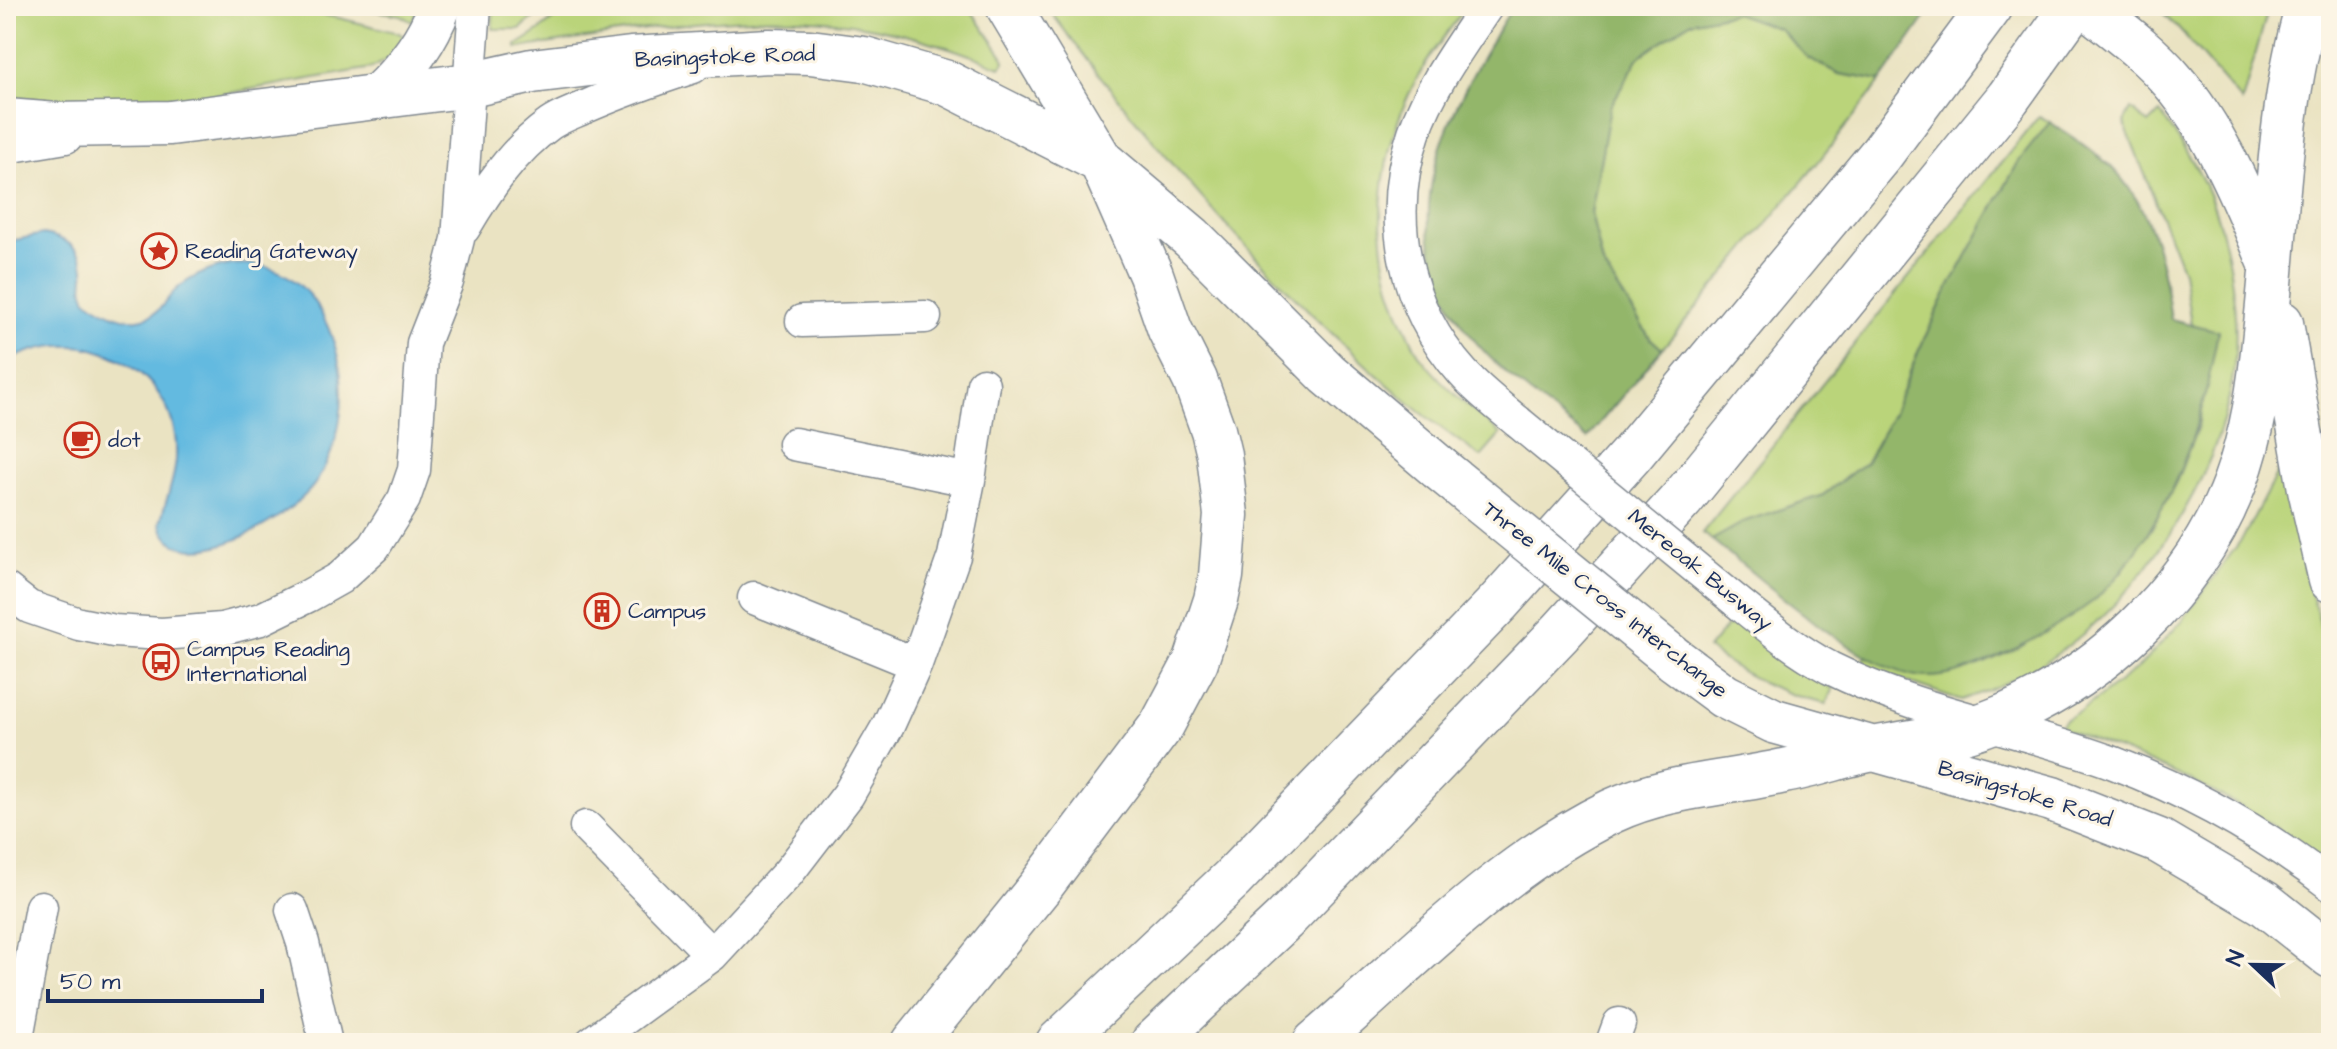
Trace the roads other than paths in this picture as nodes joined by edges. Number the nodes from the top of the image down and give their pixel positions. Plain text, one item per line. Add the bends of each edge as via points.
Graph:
1 (440, 6) edge
2 (475, 6) edge
3 (1008, 6) edge
4 (1487, 6) edge
5 (1991, 6) edge
6 (2074, 6) edge
7 (2087, 6) edge
8 (2308, 6) edge
9 (734, 53) junction
10 (470, 85) junction
11 (378, 95) junction
12 (6, 121) edge
13 (136, 125) junction
14 (6, 147) edge
15 (1101, 161) junction
16 (458, 239) junction
17 (2273, 268) junction
18 (925, 317) dead end
19 (802, 321) dead end
20 (983, 384) dead end
21 (794, 444) dead end
22 (969, 480) junction
23 (2331, 580) edge
24 (6, 589) edge
25 (754, 598) dead end
26 (916, 664) junction
27 (1985, 725) junction
28 (1875, 749) junction
29 (586, 827) dead end
30 (2331, 885) edge
31 (41, 907) dead end
32 (292, 910) dead end
33 (712, 955) junction
34 (2331, 956) edge
35 (610, 1038) edge
36 (16, 1043) edge
37 (326, 1043) edge
38 (914, 1043) edge
39 (1058, 1043) edge
40 (1153, 1043) edge
41 (1315, 1043) edge

1 - 11 main road via 412,60
2 - 10 lane
3 - 15 highway, Three Mile Cross Interchange
4 - 27 lane, Mereoak Busway, bridge via 1439,79 1414,133 1403,179 1400,226 1407,273 1432,332 1462,372 1518,422 1791,643 1886,692
5 - 39 highway via 1872,165 1631,455 1509,592 1232,879
6 - 40 highway via 2008,98 1682,499 1284,920
7 - 17 highway via 2170,78 2221,153
8 - 17 highway via 2284,133
9 - 10 highway, Basingstoke Road via 546,69
9 - 15 highway, Basingstoke Road via 823,53 914,71 982,99
9 - 16 lane via 631,87 553,121 485,192
10 - 11 highway, Basingstoke Road
10 - 16 lane
11 - 13 highway, Basingstoke Road
12 - 13 highway, Basingstoke Road
13 - 14 lane
15 - 28 highway, Three Mile Cross Interchange, bridge via 1192,238 1328,374 1674,659 1724,696 1774,721
15 - 38 highway via 1213,430 1226,515 1216,600 1196,661 1162,725
16 - 24 lane via 423,343 415,459 404,499 374,547 340,578 261,619 222,629 162,634 79,624 29,607
17 - 23 highway via 2310,489
17 - 27 highway, Three Mile Cross Interchange via 2254,419 2234,484 2210,534 2171,589 2108,653 2057,690
18 - 19 lane
20 - 22 lane
21 - 22 lane
22 - 26 lane via 954,556
25 - 26 lane
26 - 33 lane via 848,795 788,873
27 - 28 highway, Three Mile Cross Interchange
27 - 30 lane, Mereoak Busway via 2100,758 2199,800 2273,842
28 - 34 highway, Basingstoke Road via 2052,799 2159,841 2264,903
28 - 41 highway via 1781,772 1701,784 1615,810 1547,847 1463,912
29 - 33 lane
31 - 36 lane
32 - 37 lane
33 - 35 lane

